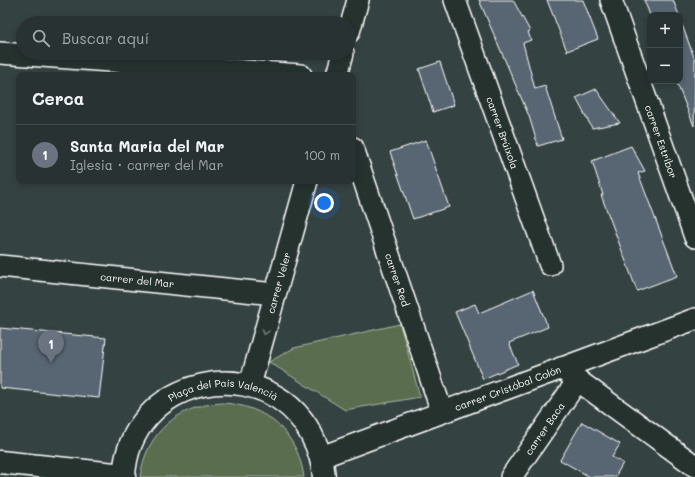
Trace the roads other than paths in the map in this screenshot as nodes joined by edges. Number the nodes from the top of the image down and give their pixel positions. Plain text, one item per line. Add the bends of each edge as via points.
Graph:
1 (358, 0) edge
2 (455, 0) edge
3 (611, 0) edge
4 (354, 16) edge
5 (0, 53) edge
6 (16, 54) edge
7 (96, 60) edge
8 (341, 60) edge
9 (260, 72) edge
10 (338, 72) edge
11 (356, 157) edge
12 (306, 184) edge
13 (695, 237) edge
14 (550, 265) dead end
15 (0, 266) edge
16 (275, 294) junction
17 (695, 319) edge
18 (561, 368) junction
19 (578, 380) junction
20 (250, 385) junction
21 (442, 412) junction
22 (0, 462) edge
23 (322, 467) edge
24 (690, 469) edge
25 (124, 476) edge
26 (511, 477) edge

1 - 4 street
2 - 14 street, carrer Brúixola
3 - 13 street, carrer Estribor
5 - 6 street
7 - 9 street
8 - 10 street
11 - 21 street, carrer Red
12 - 16 street, carrer Veler
15 - 16 street, carrer del Mar
16 -> 20 street, carrer Veler
17 - 18 street, carrer Cristóbal Colón
18 - 19 street
18 - 21 street, carrer Cristóbal Colón
19 - 24 street
19 - 26 street, carrer Baca
20 - 23 street, Plaça del País Valencià via 282,400 295,412 315,441
20 - 25 street, Plaça del País Valencià via 234,382 202,384 172,396 159,405 131,444
21 - 23 street, carrer Cristóbal Colón
22 - 25 street

